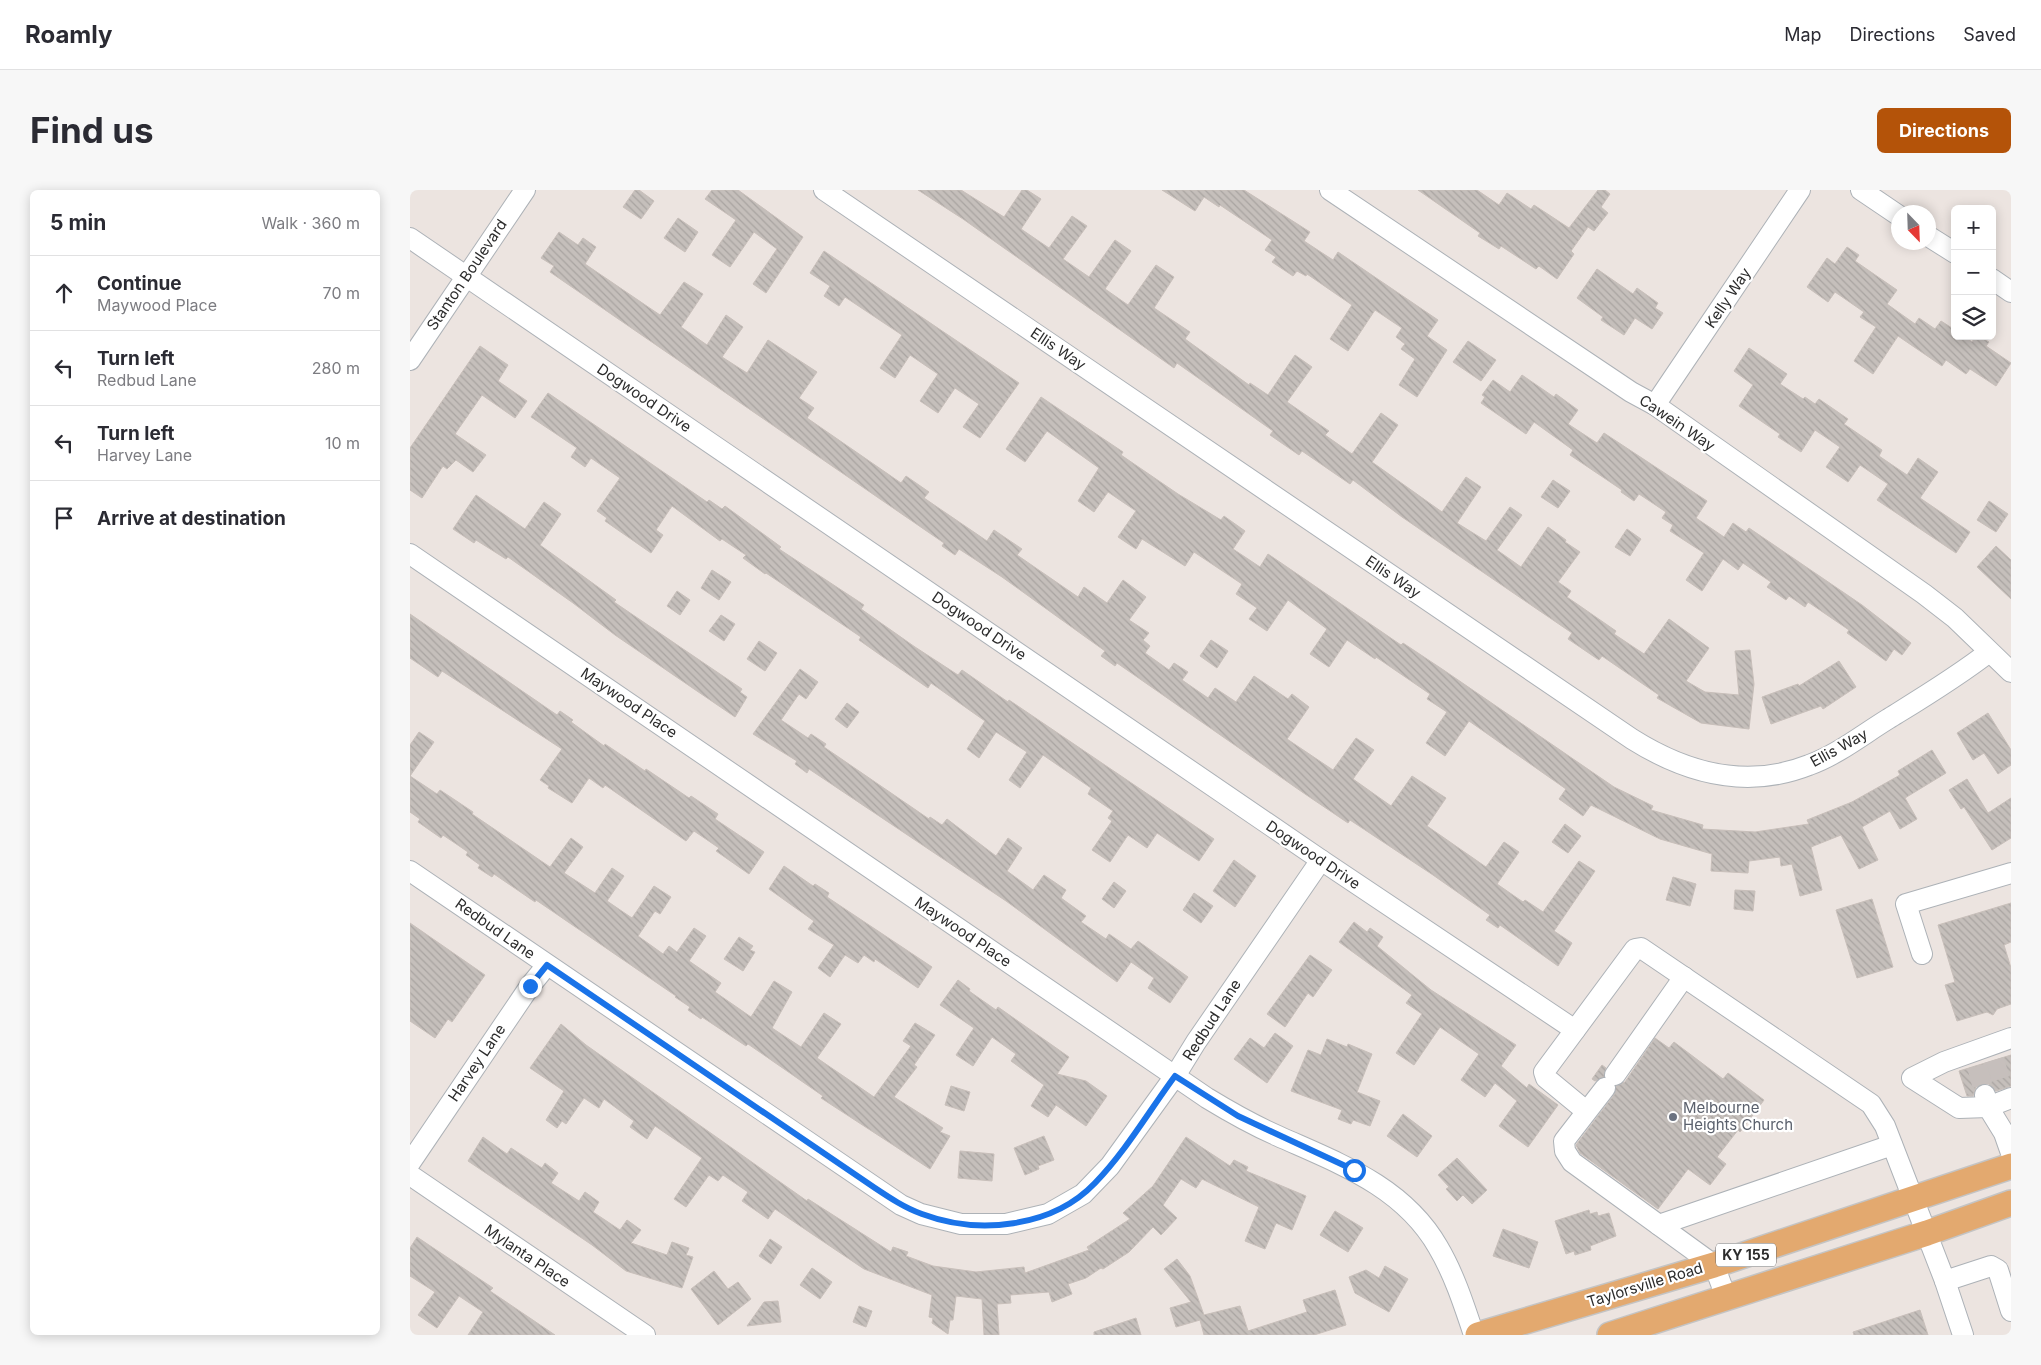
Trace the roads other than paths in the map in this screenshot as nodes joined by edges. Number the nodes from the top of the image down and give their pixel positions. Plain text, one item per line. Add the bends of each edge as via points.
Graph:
1 (525, 190) edge
2 (824, 190) edge
3 (1330, 190) edge
4 (1800, 190) edge
5 (1862, 190) edge
6 (1891, 210) edge
7 (410, 238) edge
8 (1936, 241) edge
9 (1951, 250) edge
10 (466, 276) junction
11 (1996, 282) edge
12 (2011, 292) edge
13 (410, 360) edge
14 (1655, 405) junction
15 (410, 554) edge
16 (1989, 652) junction
17 (2011, 672) edge
18 (1321, 860) junction
19 (410, 871) edge
20 (2011, 873) edge
21 (1922, 954) dead end
22 (547, 965) junction
23 (1684, 978) junction
24 (1575, 1030) junction
25 (2011, 1038) edge
26 (1175, 1076) junction
27 (1999, 1097) edge
28 (1586, 1111) junction
29 (1892, 1144) junction
30 (2011, 1153) edge
31 (410, 1163) edge
32 (2011, 1166) edge
33 (410, 1176) edge
34 (1914, 1200) junction
35 (2011, 1203) edge
36 (1659, 1225) junction
37 (1927, 1234) junction
38 (1714, 1265) junction
39 (1945, 1281) junction
40 (1726, 1297) junction
41 (2011, 1311) edge
42 (645, 1335) edge
43 (1474, 1335) edge
44 (1478, 1335) edge
45 (1610, 1335) edge
46 (1963, 1335) edge

1 - 10 street, Stanton Boulevard
2 - 16 street, Ellis Way via 1632,739 1657,755 1690,769 1731,777 1752,777 1809,765 1840,750
3 - 14 street, Cawein Way
4 - 14 street, Kelly Way
5 - 6 street
7 - 10 street, Dogwood Drive
8 - 9 street
10 - 13 street, Stanton Boulevard
10 - 18 street, Dogwood Drive
11 - 12 street
14 - 16 street, Cawein Way via 1924,594 1955,618
15 - 26 street, Maywood Place
16 - 17 street, Cawein Way
18 - 24 street, Dogwood Drive
18 - 26 street, Redbud Lane
19 - 22 street, Redbud Lane
20 - 21 street via 1906,904
22 - 26 street, Redbud Lane via 888,1197 920,1214 961,1224 1028,1220 1048,1214 1083,1194 1110,1166
22 - 31 street, Harvey Lane
23 - 24 street via 1641,948 1635,949
23 - 28 street
23 - 29 street via 1871,1104
24 - 28 street via 1544,1075
25 - 27 street via 1983,1056 1944,1062 1912,1078 1959,1108
26 - 43 street, Maywood Place via 1238,1116 1336,1160 1388,1191 1416,1216 1438,1247 1458,1288
27 - 30 street
28 - 36 street via 1564,1141 1565,1151 1572,1162
29 - 34 street
29 - 36 street
32 - 34 main road, Taylorsville Road / KY 155
33 - 42 street, Mylanta Place
34 - 37 street
34 - 38 main road, Taylorsville Road / KY 155
35 - 37 main road, KY 155
36 - 38 street
37 - 39 street
37 - 40 main road, KY 155
38 - 40 street
38 - 44 main road, Taylorsville Road / KY 155
39 - 41 street via 1995,1267
39 - 46 street
40 - 45 main road, KY 155

